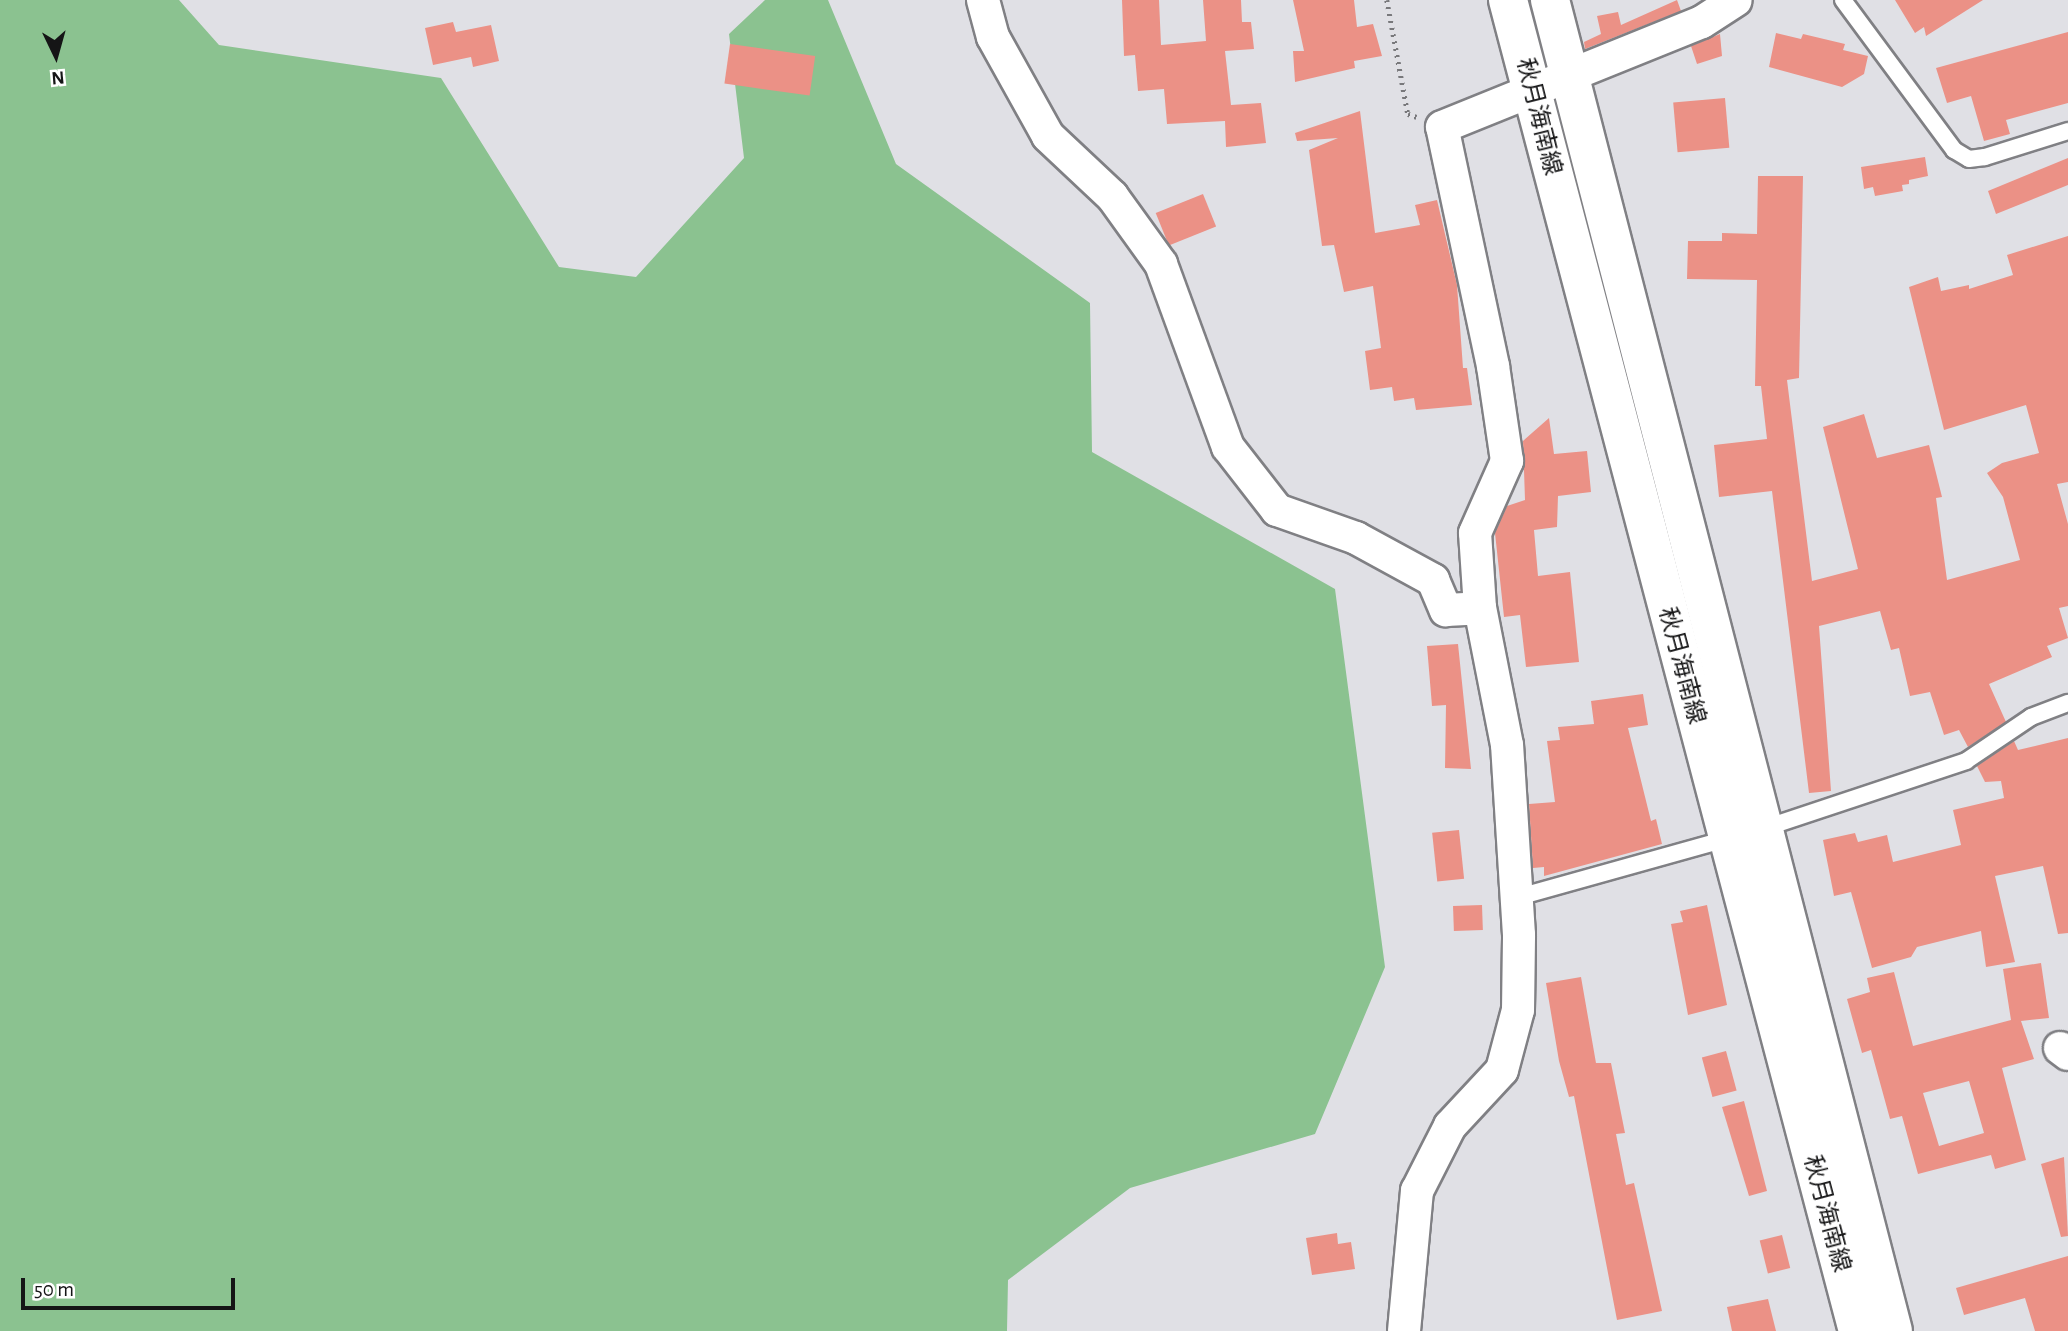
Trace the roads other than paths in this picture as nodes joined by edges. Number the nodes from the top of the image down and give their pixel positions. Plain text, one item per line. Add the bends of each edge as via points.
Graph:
1 (983, 0) edge
2 (1508, 0) edge
3 (1550, 0) edge
4 (1736, 0) edge
5 (1843, 0) edge
6 (1569, 76) junction
7 (1532, 94) junction
8 (2067, 134) edge
9 (1480, 608) junction
10 (2068, 703) edge
11 (1744, 834) junction
12 (1515, 898) junction
13 (1404, 1331) edge
14 (1858, 1331) edge
15 (1894, 1331) edge

1 - 9 street via 993,37 1048,136 1112,196 1161,264 1228,447 1277,510 1356,538 1433,580 1446,610
2 - 7 main road, 秋月海南線
3 - 6 main road, 秋月海南線
4 - 6 street via 1702,22
5 - 8 lane via 1954,150 1969,159
6 - 7 street
6 - 11 main road, 秋月海南線
7 - 9 street via 1442,127 1493,366 1507,461 1475,533
7 - 11 main road, 秋月海南線
9 - 12 street via 1507,745
10 - 11 lane via 2031,717 1966,761
11 - 12 lane
11 - 14 main road, 秋月海南線
11 - 15 main road, 秋月海南線
12 - 13 street via 1518,1010 1502,1070 1450,1126 1417,1191

